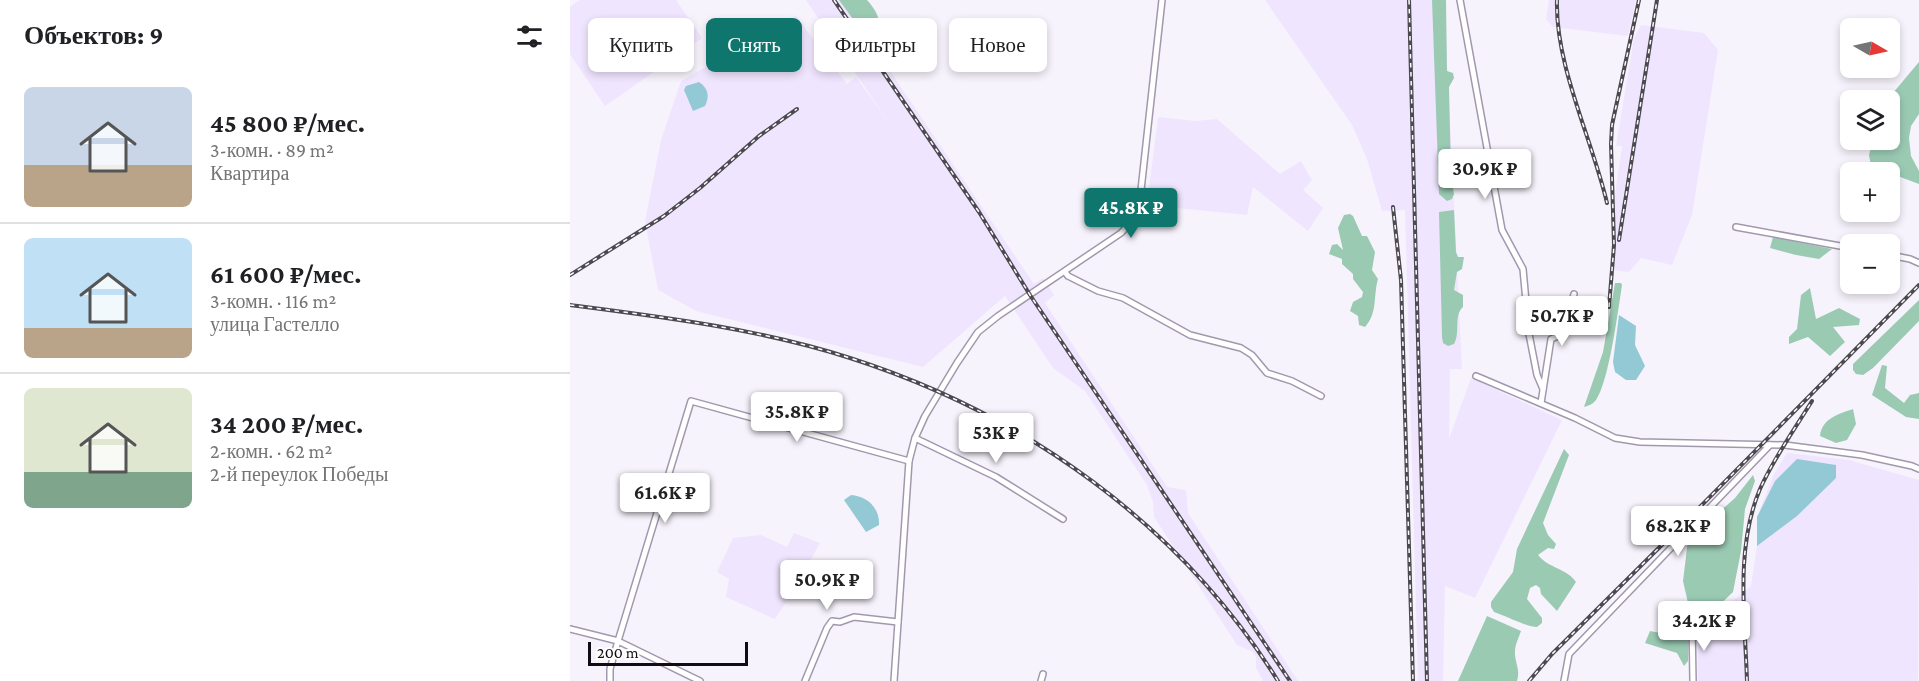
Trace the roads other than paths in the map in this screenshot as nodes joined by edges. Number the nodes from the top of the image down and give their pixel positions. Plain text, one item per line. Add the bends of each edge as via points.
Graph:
1 (1162, 0) edge
2 (1460, 0) edge
3 (1736, 227) dead end
4 (1840, 246) edge
5 (1900, 257) edge
6 (1919, 263) edge
7 (1065, 272) junction
8 (1574, 294) dead end
9 (1476, 376) dead end
10 (1543, 389) junction
11 (1321, 396) dead end
12 (1541, 404) junction
13 (915, 438) junction
14 (1770, 444) junction
15 (909, 461) junction
16 (1919, 469) edge
17 (1063, 519) dead end
18 (898, 621) junction
19 (1692, 622) dead end
20 (570, 629) edge
21 (618, 641) junction
22 (1043, 674) dead end
23 (610, 681) edge
24 (700, 681) edge
25 (805, 681) edge
26 (894, 681) edge
27 (1041, 681) edge
28 (1564, 681) edge
29 (1693, 681) edge

1 - 7 street via 1136,213 1121,233
2 - 10 street via 1502,230 1523,269 1529,334
3 - 4 street
5 - 6 street
7 - 11 street via 1190,334 1241,348 1267,373
7 - 13 street via 978,332
8 - 10 street via 1563,334 1551,339
9 - 12 street
10 - 12 street
12 - 14 street via 1615,438 1640,442
13 - 15 street
13 - 17 street via 996,477
14 - 16 street via 1862,455
14 - 28 street via 1569,654
15 - 18 street
15 - 21 street via 691,401
18 - 25 street via 854,617 832,621
18 - 26 street
19 - 29 street
20 - 21 street
21 - 23 street
21 - 24 street
22 - 27 street

